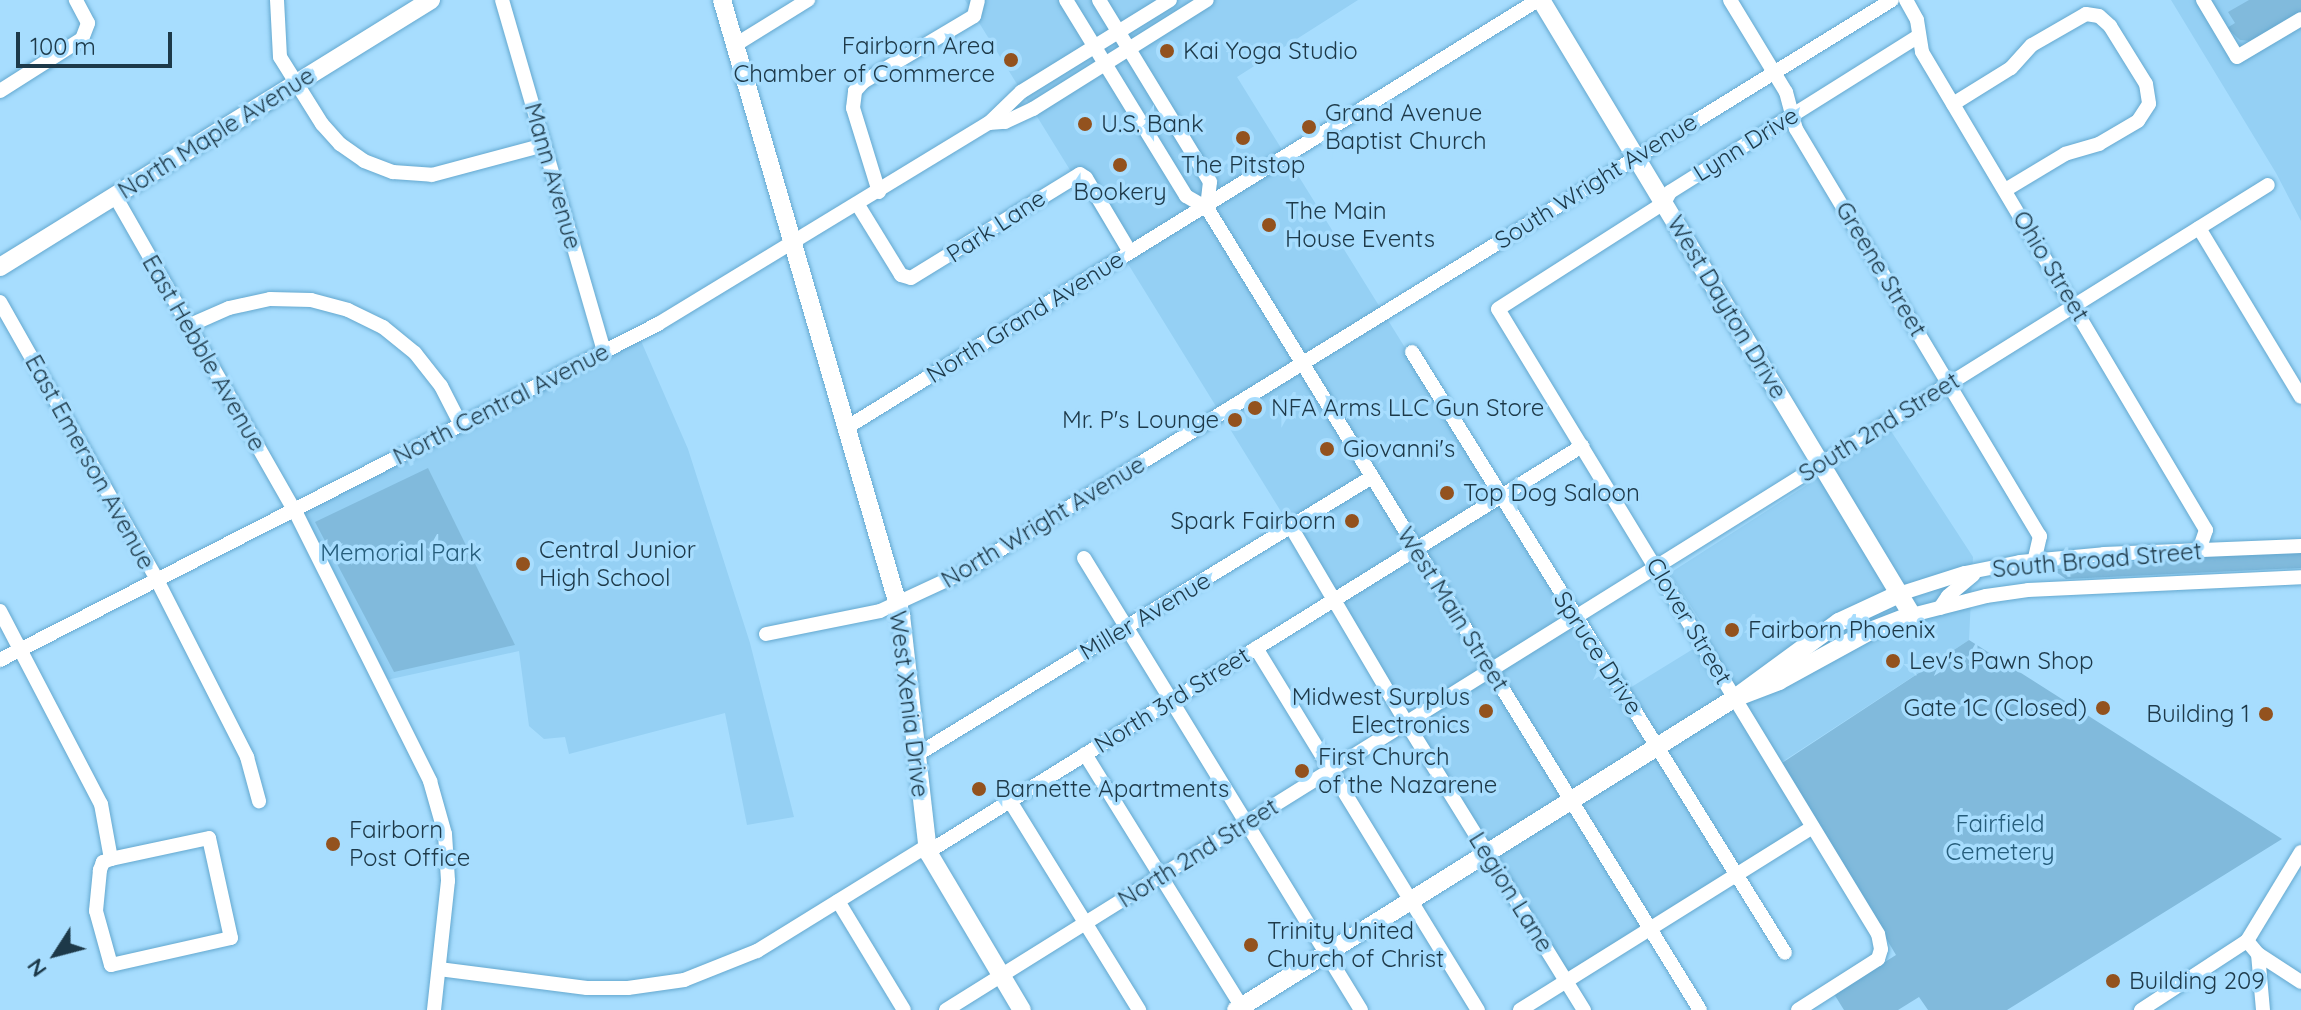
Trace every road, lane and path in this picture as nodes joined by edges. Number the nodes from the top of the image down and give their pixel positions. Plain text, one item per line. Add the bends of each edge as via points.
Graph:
1 (76, 0) edge
2 (277, 0) edge
3 (431, 0) edge
4 (502, 0) edge
5 (722, 0) edge
6 (808, 0) edge
7 (978, 0) edge
8 (1066, 0) edge
9 (1099, 0) edge
10 (1170, 0) edge
11 (1207, 0) edge
12 (1540, 0) edge
13 (1730, 0) edge
14 (1892, 0) edge
15 (1906, 0) edge
16 (2203, 0) edge
17 (2301, 19) edge
18 (1117, 31) junction
19 (1919, 36) junction
20 (735, 45) junction
21 (1094, 47) junction
22 (1129, 50) junction
23 (1105, 65) junction
24 (1773, 73) junction
25 (295, 84) junction
26 (0, 91) edge
27 (1953, 104) junction
28 (1791, 115) junction
29 (989, 123) junction
30 (544, 145) junction
31 (1636, 157) junction
32 (2268, 185) dead end
33 (2005, 190) junction
34 (879, 192) junction
35 (115, 196) junction
36 (1664, 203) junction
37 (858, 205) junction
38 (1207, 208) junction
39 (2199, 228) junction
40 (792, 243) junction
41 (1130, 252) junction
42 (0, 267) edge
43 (0, 302) edge
44 (2074, 305) junction
45 (1498, 309) joint
46 (188, 326) junction
47 (604, 352) junction
48 (1412, 352) dead end
49 (1302, 363) junction
50 (1950, 383) junction
51 (2301, 397) edge
52 (461, 425) junction
53 (846, 428) junction
54 (1582, 446) junction
55 (1821, 463) junction
56 (1372, 477) junction
57 (1500, 497) junction
58 (293, 511) junction
59 (1291, 527) junction
60 (2301, 546) edge
61 (1416, 549) junction
62 (2199, 550) junction
63 (1084, 558) dead end
64 (2034, 561) junction
65 (1656, 566) junction
66 (1979, 570) junction
67 (2301, 577) edge
68 (157, 580) junction
69 (1899, 594) junction
70 (1334, 600) junction
71 (897, 603) junction
72 (1940, 608) junction
73 (0, 611) edge
74 (1912, 615) junction
75 (1574, 617) junction
76 (1127, 627) junction
77 (766, 634) dead end
78 (1256, 648) junction
79 (22, 649) junction
80 (0, 660) edge
81 (1490, 669) junction
82 (1735, 698) junction
83 (1172, 701) junction
84 (1406, 722) junction
85 (1658, 746) junction
86 (918, 754) junction
87 (1085, 754) junction
88 (1331, 770) junction
89 (259, 801) dead end
90 (1010, 801) junction
91 (1571, 801) junction
92 (1246, 823) junction
93 (1813, 827) junction
94 (927, 849) junction
95 (2301, 852) edge
96 (1488, 853) junction
97 (111, 859) junction
98 (1736, 874) junction
99 (1162, 875) junction
100 (838, 901) junction
101 (1411, 901) junction
102 (1084, 924) junction
103 (1650, 928) junction
104 (2247, 941) junction
105 (1785, 953) dead end
106 (1326, 954) junction
107 (2258, 954) junction
108 (439, 969) junction
109 (1001, 976) junction
110 (1566, 981) junction
111 (2301, 982) edge
112 (1240, 1009) edge
113 (434, 1010) edge
114 (904, 1010) edge
115 (946, 1010) edge
116 (1022, 1010) edge
117 (1139, 1010) edge
118 (1361, 1010) edge
119 (1478, 1010) edge
120 (1520, 1010) edge
121 (1584, 1010) edge
122 (1700, 1010) edge
123 (1798, 1010) edge
124 (2141, 1010) edge
125 (2263, 1010) edge

1 - 26 street via 88,23 82,39
2 - 25 street via 279,50
3 - 25 main road, North Maple Avenue
4 - 30 street, Mann Avenue
5 - 20 main road, West Xenia Drive
6 - 20 street
7 - 34 street via 974,16 855,91 853,108
8 - 21 street, West Main Street
9 - 18 street, West Main Street
10 - 18 street, North Central Avenue
11 - 22 street, North Central Avenue
12 - 31 main road, West Dayton Drive
12 - 38 street, North Grand Avenue
13 - 24 street, Greene Street
14 - 24 street, South Wright Avenue
15 - 19 street, Ohio Street
16 - 17 street via 2237,57
18 - 21 street, North Central Avenue
18 - 22 street, West Main Street
19 - 27 street, Ohio Street via 1922,52
19 - 28 street, Lynn Drive
20 - 40 main road, West Xenia Drive
21 - 23 street, West Main Street
21 - 29 street, North Central Avenue via 1021,92
22 - 23 street, North Central Avenue
22 - 38 street, West Main Street via 1210,182
23 - 29 street, North Central Avenue via 1030,111
23 - 38 street, West Main Street via 1186,196
24 - 28 street, Greene Street via 1789,97
24 - 31 street, South Wright Avenue
25 - 30 street via 340,144 393,172 447,173
25 - 35 main road, North Maple Avenue
27 - 33 street, Ohio Street
27 - 33 street via 2080,15 2105,20 2125,50 2149,91 2143,116
28 - 36 street, Lynn Drive via 1670,192
28 - 50 street, Greene Street
29 - 34 street, North Central Avenue
30 - 47 street, Mann Avenue
31 - 36 main road, West Dayton Drive
31 - 49 street, South Wright Avenue
32 - 39 street, South 2nd Street
33 - 44 street, Ohio Street
34 - 37 street, North Central Avenue
35 - 42 main road, North Maple Avenue
35 - 46 street, East Hebble Avenue
36 - 45 street, Lynn Drive
36 - 55 main road, West Dayton Drive
37 - 40 street, North Central Avenue
37 - 41 street, Park Lane via 901,275 911,278 1080,174
38 - 41 street, North Grand Avenue
38 - 49 street, West Main Street
39 - 44 street, South 2nd Street
39 - 51 street
40 - 47 street, North Central Avenue
40 - 53 main road, West Xenia Drive
41 - 53 street, North Grand Avenue
43 - 68 street, East Emerson Avenue
44 - 50 street, South 2nd Street
44 - 62 street, Ohio Street via 2206,530
45 - 54 street, Clover Street
46 - 52 street via 229,308 270,299 311,300 348,310 383,327 415,353 441,386
46 - 58 street, East Hebble Avenue
47 - 52 street, North Central Avenue
48 - 57 street, Spruce Drive
49 - 56 street, West Main Street
49 - 71 street, North Wright Avenue via 964,572
50 - 55 street, South 2nd Street
50 - 64 street, Greene Street via 2040,536
52 - 58 street, North Central Avenue
53 - 71 main road, West Xenia Drive
54 - 57 street, North 3rd Street
54 - 65 street, Clover Street
55 - 65 street, South 2nd Street
55 - 69 main road, West Dayton Drive
56 - 59 street, Miller Avenue
56 - 61 street, West Main Street
57 - 61 street, North 3rd Street
57 - 75 street, Spruce Drive
58 - 68 street, North Central Avenue
58 - 108 street, East Hebble Avenue via 437,798 448,881
59 - 70 street, Legion Lane
59 - 76 street, Miller Avenue
60 - 62 street, South Broad Street
61 - 70 street, North 3rd Street
61 - 81 street, West Main Street
62 - 64 street, South Broad Street
63 - 76 street
64 - 66 street, South Broad Street
65 - 75 street, South 2nd Street
65 - 82 street, Clover Street
66 - 69 street, South Broad Street
66 - 72 street
67 - 72 street, South Broad Street via 2028,590
68 - 79 street, North Central Avenue
68 - 89 street, East Emerson Avenue via 247,757
69 - 74 main road, West Dayton Drive
69 - 82 main road, South Broad Street via 1839,622
70 - 78 street, North 3rd Street
70 - 84 street, Legion Lane
71 - 77 street, North Wright Avenue
71 - 86 main road, West Xenia Drive
72 - 74 street, South Broad Street
73 - 79 street
74 - 82 main road, South Broad Street
75 - 81 street, South 2nd Street
75 - 85 street, Spruce Drive
76 - 83 street
76 - 86 street, Miller Avenue
78 - 83 street, North 3rd Street
78 - 88 street
79 - 80 street, North Central Avenue
79 - 97 street via 97,795
81 - 84 street, North 2nd Street
81 - 91 street, West Main Street
82 - 85 main road, South Broad Street
82 - 93 street, Clover Street
83 - 87 street, North 3rd Street
83 - 92 street
84 - 88 street, North 2nd Street
84 - 96 street, Legion Lane
85 - 91 main road, South Broad Street
85 - 98 street, Spruce Drive
86 - 94 main road, West Xenia Drive
87 - 90 street, North 3rd Street
87 - 99 street
88 - 92 street, North 2nd Street
88 - 101 street
90 - 94 street, North 3rd Street
90 - 102 street
91 - 96 main road, South Broad Street
91 - 103 street, West Main Street
92 - 99 street, North 2nd Street
92 - 106 street
93 - 98 street
93 - 123 street, Clover Street via 1878,934 1881,949 1878,959
94 - 100 street, North 3rd Street
94 - 109 main road, West Xenia Drive
95 - 104 street
96 - 101 main road, South Broad Street
96 - 110 street, Legion Lane
97 - 97 street via 100,870 96,911 111,965 231,938 209,838
98 - 103 street
98 - 105 street, Spruce Drive
99 - 102 street, North 2nd Street
99 - 112 street
100 - 108 street, North 3rd Street via 729,964 651,986 587,988
100 - 114 street
101 - 106 main road, South Broad Street
101 - 119 street
102 - 109 street, North 2nd Street
102 - 117 street
103 - 110 street
103 - 122 street, West Main Street
104 - 107 street
104 - 124 street
106 - 112 main road, South Broad Street
106 - 118 street
107 - 111 street
107 - 125 street
108 - 113 street, East Hebble Avenue
109 - 115 street, North 2nd Street
109 - 116 main road, West Xenia Drive
110 - 120 street
110 - 121 street, Legion Lane

